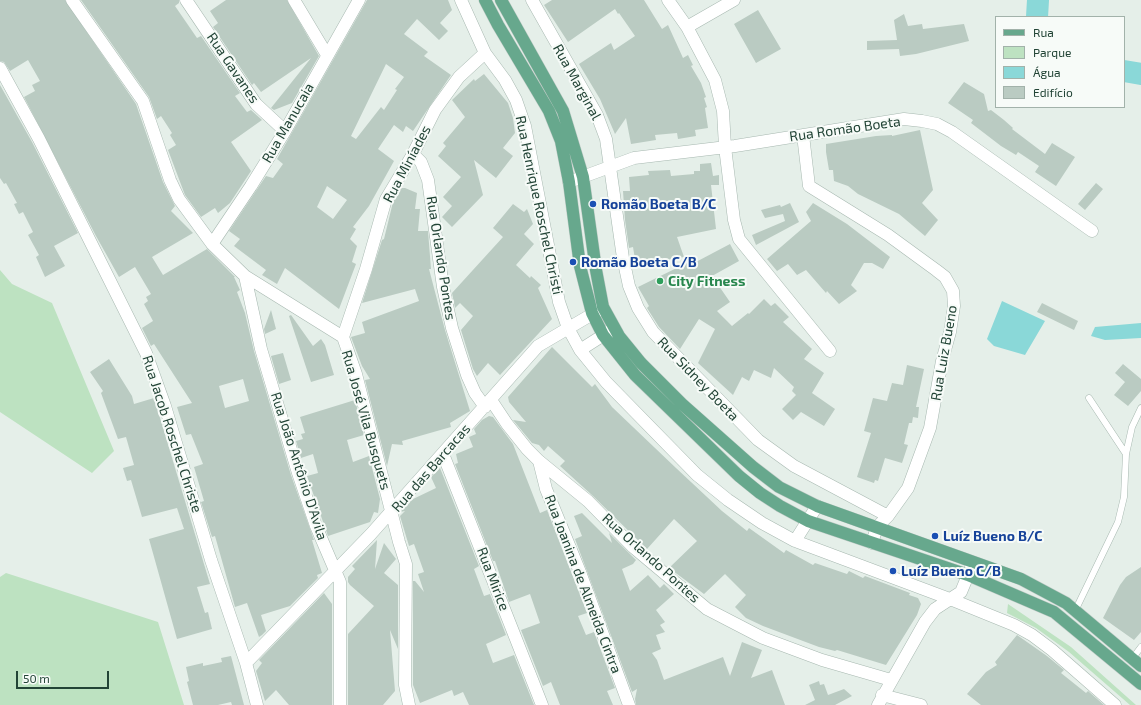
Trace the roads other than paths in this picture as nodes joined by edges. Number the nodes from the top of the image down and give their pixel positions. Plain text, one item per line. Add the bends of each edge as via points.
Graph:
1 (72, 0) edge
2 (186, 0) edge
3 (294, 0) edge
4 (359, 0) edge
5 (461, 0) edge
6 (485, 0) edge
7 (501, 0) edge
8 (532, 0) edge
9 (668, 0) edge
10 (734, 0) edge
11 (687, 27) junction
12 (485, 53) junction
13 (327, 55) junction
14 (0, 68) edge
15 (285, 131) junction
16 (803, 135) junction
17 (724, 147) junction
18 (413, 154) junction
19 (609, 168) junction
20 (583, 177) junction
21 (569, 182) junction
22 (1092, 231) dead end
23 (212, 244) junction
24 (245, 276) junction
25 (603, 307) junction
26 (592, 313) junction
27 (568, 328) junction
28 (608, 332) junction
29 (343, 336) junction
30 (580, 350) junction
31 (830, 351) dead end
32 (1089, 398) dead end
33 (488, 404) junction
34 (1141, 408) edge
35 (444, 454) junction
36 (1126, 454) junction
37 (539, 461) junction
38 (817, 506) junction
39 (392, 512) junction
40 (888, 516) junction
41 (808, 521) junction
42 (877, 527) junction
43 (890, 531) junction
44 (795, 541) junction
45 (872, 543) junction
46 (884, 546) junction
47 (973, 563) junction
48 (336, 572) junction
49 (968, 576) junction
50 (950, 599) junction
51 (1075, 612) junction
52 (1141, 647) edge
53 (1136, 662) edge
54 (246, 663) junction
55 (891, 680) junction
56 (1141, 684) edge
57 (880, 700) edge
58 (257, 705) edge
59 (340, 705) edge
60 (408, 705) edge
61 (542, 705) edge
62 (629, 705) edge
63 (921, 705) edge
64 (1115, 705) edge

1 - 23 street, Rua José Vila Busquets via 143,101 179,199
2 - 15 street, Rua Gavanes via 256,104
3 - 13 street
4 - 13 street, Rua Manucaia
5 - 12 street, Rua Henrique Roschel Christi
6 - 21 main road via 548,111 561,141
7 - 20 main road via 563,111
8 - 19 street, Rua Marginal via 597,115 606,139
9 - 11 street
10 - 11 street
11 - 17 street via 715,80 723,111
12 - 18 street, Rua Miníades via 459,77 435,110
12 - 27 street, Rua Henrique Roschel Christi via 505,80 526,126 559,302
13 - 15 street, Rua Manucaia
14 - 54 street, Rua Jacob Roschel Christe via 39,139 146,353
15 - 23 street, Rua Manucaia
16 - 17 street, Rua Romão Boeta
16 - 22 street, Rua Romão Boeta via 904,119 937,124
16 - 40 street, Rua Luiz Bueno via 809,186 888,235 936,270 953,291 954,306 950,332 930,428 910,483
17 - 19 street, Rua Romão Boeta via 634,158
17 - 31 street via 739,239
18 - 29 street, Rua Miníades via 386,199
18 - 33 street, Rua Orlando Pontes via 421,162 428,180 443,287 452,328 475,393
19 - 20 street, Rua Romão Boeta
19 - 40 street, Rua Sidney Boeta via 629,286 638,308 653,332 758,440 794,466
20 - 21 street, Rua Romão Boeta
20 - 25 main road
21 - 26 main road via 580,266
23 - 24 street, Rua José Vila Busquets
24 - 29 street, Rua José Vila Busquets
24 - 48 street, Rua João Antônio D'Avila via 261,349 298,473 316,526
25 - 26 street
25 - 28 main road
26 - 27 street
26 - 28 main road
27 - 30 street, Rua Henrique Roschel Christi
27 - 33 street, Rua das Barcacas via 538,346
28 - 30 street
28 - 38 main road via 682,404 753,467 779,487
28 - 41 main road via 635,375 739,476 760,493
29 - 39 street, Rua José Vila Busquets via 356,374
30 - 44 street, Rua Henrique Roschel Christi via 606,382 697,475 762,523
32 - 36 lane
33 - 35 street, Rua das Barcacas
33 - 37 street, Rua Orlando Pontes
34 - 36 lane via 1132,427
35 - 39 street, Rua das Barcacas via 398,502
35 - 61 street, Rua Mirice
36 - 51 lane via 1124,497 1118,522
37 - 55 street, Rua Orlando Pontes via 588,501 633,547 707,609 763,638 835,664
37 - 62 street, Rua Joanina de Almeida Cintra via 546,489
38 - 41 street
38 - 42 main road
39 - 48 street, Rua das Barcacas
39 - 60 street, Rua José Vila Busquets via 406,564 405,684
40 - 42 street
40 - 43 street
41 - 44 street
41 - 45 main road
42 - 43 main road
42 - 45 street
43 - 46 street
43 - 47 main road
44 - 50 street, Rua Henrique Roschel Christi
45 - 46 main road
46 - 49 main road
47 - 49 street
47 - 51 main road via 1021,579 1066,603
48 - 54 street, Rua das Barcacas
48 - 59 street, Rua João Antônio D'Avila via 340,582
49 - 50 street via 961,592
49 - 56 main road via 1054,612
50 - 55 street via 935,609 925,622
50 - 64 street, Rua Henrique Roschel Christi via 1032,635
51 - 53 main road
52 - 53 lane
54 - 58 street, Rua Jacob Roschel Christe
55 - 57 street
57 - 63 street

